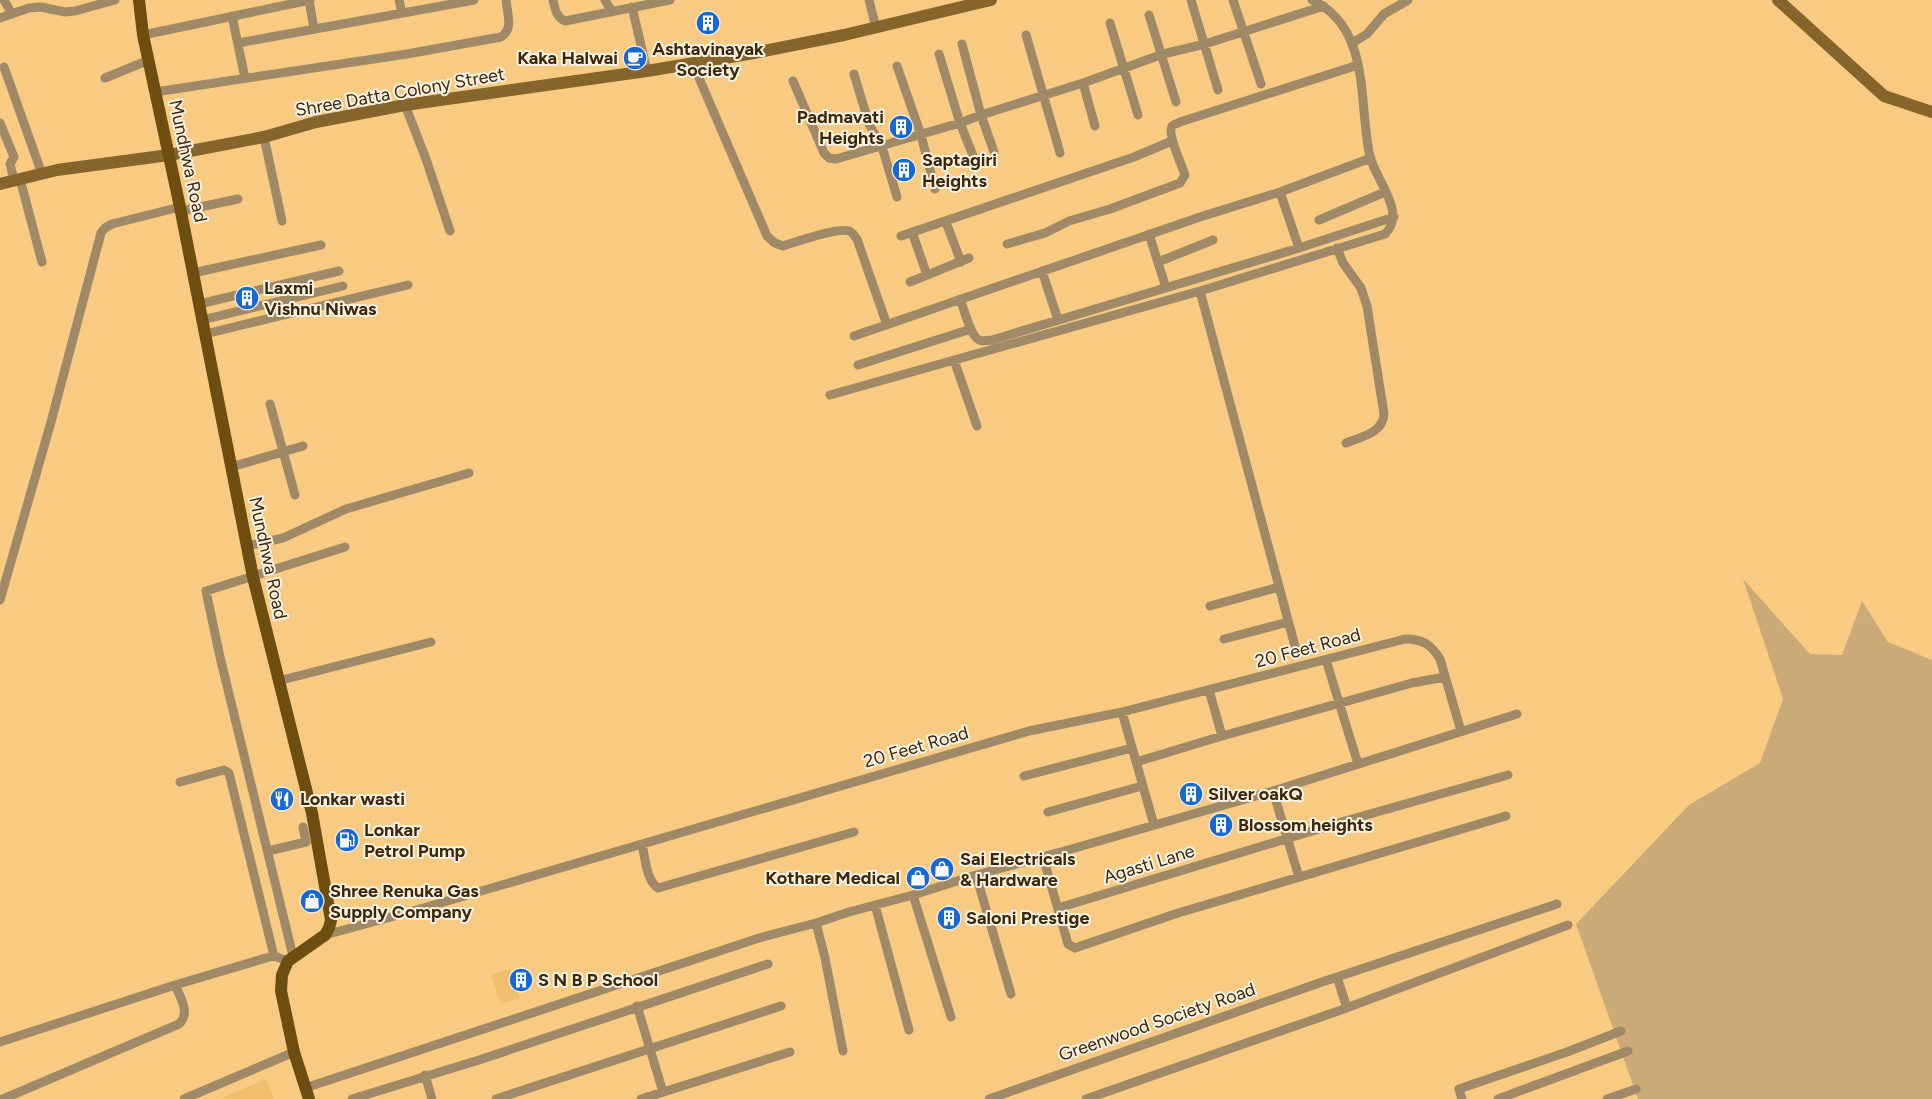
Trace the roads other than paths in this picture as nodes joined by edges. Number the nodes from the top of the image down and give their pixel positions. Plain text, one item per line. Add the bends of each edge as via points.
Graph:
1 (4, 0) edge
2 (116, 0) edge
3 (139, 0) edge
4 (310, 0) edge
5 (399, 0) edge
6 (474, 0) edge
7 (506, 0) edge
8 (552, 0) edge
9 (605, 0) edge
10 (670, 0) edge
11 (869, 0) edge
12 (986, 0) edge
13 (1191, 0) edge
14 (1233, 0) edge
15 (1312, 0) edge
16 (1408, 0) edge
17 (1778, 0) edge
18 (660, 1) edge
19 (457, 2) edge
20 (1324, 6) junction
21 (632, 7) junction
22 (612, 12) junction
23 (402, 13) junction
24 (12, 14) junction
25 (1150, 15) dead end
26 (232, 16) junction
27 (0, 18) edge
28 (1110, 23) dead end
29 (876, 28) junction
30 (314, 29) junction
31 (1244, 32) junction
32 (143, 35) junction
33 (1026, 35) dead end
34 (238, 42) junction
35 (1352, 43) junction
36 (962, 44) dead end
37 (1205, 44) junction
38 (940, 54) dead end
39 (1163, 54) junction
40 (149, 60) junction
41 (693, 64) junction
42 (1358, 65) junction
43 (897, 66) dead end
44 (4, 67) dead end
45 (1123, 69) junction
46 (647, 71) junction
47 (854, 74) dead end
48 (105, 78) dead end
49 (245, 78) junction
50 (793, 81) dead end
51 (1083, 84) junction
52 (1261, 84) dead end
53 (1218, 90) dead end
54 (155, 92) junction
55 (1044, 96) junction
56 (1176, 102) dead end
57 (405, 105) junction
58 (1932, 112) edge
59 (981, 115) junction
60 (1138, 115) dead end
61 (0, 123) edge
62 (960, 123) junction
63 (1096, 126) dead end
64 (921, 135) junction
65 (264, 137) junction
66 (1172, 141) junction
67 (882, 147) junction
68 (994, 152) dead end
69 (1060, 153) dead end
70 (169, 155) junction
71 (1370, 158) junction
72 (976, 163) dead end
73 (5, 164) edge
74 (42, 174) junction
75 (17, 179) junction
76 (0, 184) edge
77 (935, 189) dead end
78 (1280, 192) junction
79 (1385, 192) junction
80 (897, 197) dead end
81 (238, 199) dead end
82 (180, 209) junction
83 (1394, 217) junction
84 (1320, 220) dead end
85 (282, 222) dead end
86 (946, 222) junction
87 (450, 231) dead end
88 (912, 232) junction
89 (1149, 234) junction
90 (901, 236) dead end
91 (1213, 240) dead end
92 (1007, 244) dead end
93 (321, 245) dead end
94 (1299, 248) junction
95 (1337, 248) junction
96 (42, 262) dead end
97 (1158, 262) junction
98 (339, 271) dead end
99 (1042, 271) junction
100 (193, 273) junction
101 (927, 275) junction
102 (910, 282) dead end
103 (408, 285) dead end
104 (343, 286) dead end
105 (1166, 288) junction
106 (1200, 291) junction
107 (960, 299) junction
108 (199, 304) junction
109 (202, 320) junction
110 (1058, 320) junction
111 (887, 325) junction
112 (971, 329) junction
113 (205, 334) junction
114 (854, 336) dead end
115 (954, 360) junction
116 (858, 365) dead end
117 (830, 395) dead end
118 (270, 404) dead end
119 (977, 426) dead end
120 (1346, 443) dead end
121 (303, 446) dead end
122 (282, 452) junction
123 (231, 467) junction
124 (469, 473) dead end
125 (295, 495) dead end
126 (246, 546) junction
127 (345, 548) dead end
128 (253, 577) junction
129 (1279, 587) junction
130 (0, 600) edge
131 (1210, 606) dead end
132 (1288, 622) junction
133 (1224, 639) dead end
134 (431, 642) dead end
135 (1296, 650) dead end
136 (1326, 660) junction
137 (1446, 677) junction
138 (278, 681) junction
139 (1209, 690) junction
140 (1339, 703) junction
141 (1122, 712) junction
142 (1517, 714) dead end
143 (1461, 731) junction
144 (1222, 736) junction
145 (1132, 748) junction
146 (1136, 762) junction
147 (1358, 764) junction
148 (1508, 775) dead end
149 (1024, 776) dead end
150 (180, 782) dead end
151 (1142, 786) junction
152 (1273, 791) junction
153 (1048, 812) dead end
154 (1506, 816) dead end
155 (1154, 825) junction
156 (303, 827) dead end
157 (854, 832) dead end
158 (1287, 840) junction
159 (642, 844) junction
160 (268, 851) junction
161 (1043, 857) junction
162 (976, 875) junction
163 (1299, 877) junction
164 (913, 895) junction
165 (1557, 904) dead end
166 (875, 905) junction
167 (1058, 908) junction
168 (816, 924) junction
169 (1568, 925) dead end
170 (325, 935) junction
171 (274, 956) junction
172 (291, 959) junction
173 (768, 964) dead end
174 (1337, 977) junction
175 (176, 984) junction
176 (1010, 994) dead end
177 (637, 1006) junction
178 (781, 1006) dead end
179 (1347, 1008) junction
180 (952, 1017) dead end
181 (909, 1030) dead end
182 (1622, 1031) dead end
183 (0, 1042) edge
184 (650, 1049) junction
185 (842, 1051) dead end
186 (1628, 1051) dead end
187 (294, 1052) junction
188 (790, 1052) dead end
189 (425, 1075) junction
190 (1636, 1089) dead end
191 (662, 1092) junction
192 (307, 1093) edge
193 (0, 1094) edge
194 (3, 1099) edge
195 (184, 1099) edge
196 (352, 1099) edge
197 (432, 1099) edge
198 (496, 1099) edge
199 (641, 1099) edge
200 (989, 1099) edge
201 (1086, 1099) edge
202 (1462, 1099) edge
203 (1498, 1099) edge
204 (1607, 1099) edge

1 - 24 street
2 - 24 street via 75,12 41,7
3 - 32 main road, Mundhwa Road
4 - 26 street
4 - 30 street
5 - 23 street
6 - 19 street
7 - 49 street via 509,28 501,37
8 - 22 street via 557,14 565,21
9 - 22 street
10 - 18 street
11 - 29 street
12 - 29 street, Shree Datta Colony Street
13 - 37 street
14 - 31 street
15 - 20 street
16 - 35 street via 1388,11 1367,34
17 - 58 street via 1884,96
18 - 21 street
19 - 23 street
20 - 31 street
20 - 35 street via 1344,28
21 - 22 street
21 - 46 street
23 - 30 street
24 - 27 street
25 - 39 street
26 - 32 street
26 - 34 street
28 - 45 street
29 - 41 street, Shree Datta Colony Street
30 - 34 street
31 - 37 street
31 - 52 street
32 - 40 main road, Mundhwa Road
33 - 55 street
34 - 49 street
35 - 42 street
36 - 59 street
37 - 39 street
37 - 53 street
38 - 62 street
39 - 45 street
39 - 56 street
40 - 48 street
40 - 54 main road, Mundhwa Road
41 - 46 street, Shree Datta Colony Street
41 - 111 street via 768,236 783,246 836,231 852,232
42 - 66 street via 1180,122 1172,126
42 - 71 street
43 - 64 street
44 - 74 street
45 - 51 street
45 - 60 street
46 - 57 street, Shree Datta Colony Street
47 - 67 street via 869,124
49 - 54 street
50 - 67 street via 828,158 836,159
51 - 55 street
51 - 63 street
54 - 70 main road, Mundhwa Road
55 - 59 street
55 - 69 street
57 - 65 street, Shree Datta Colony Street
57 - 87 street
59 - 62 street
59 - 68 street
61 - 73 street via 14,157
62 - 64 street
62 - 72 street
64 - 67 street
64 - 77 street
65 - 70 street, Shree Datta Colony Street
65 - 85 street
66 - 86 street
66 - 92 street via 1185,175 1180,183
67 - 80 street
70 - 74 street, Shree Datta Colony Street
70 - 82 main road, Mundhwa Road
71 - 78 street
71 - 79 street
73 - 75 street
74 - 75 street, Shree Datta Colony Street
75 - 76 street, Shree Datta Colony Street
75 - 96 street
78 - 89 street
78 - 94 street
79 - 83 street
79 - 84 street
81 - 82 street
82 - 100 main road, Mundhwa Road
82 - 130 street via 112,224 101,233
83 - 94 street
83 - 95 street via 1392,227 1385,234
86 - 88 street
86 - 101 street via 965,260
88 - 90 street
88 - 101 street
89 - 97 street
89 - 99 street
91 - 97 street
93 - 100 street
94 - 105 street
95 - 106 street
95 - 120 street via 1343,263 1361,288 1367,306 1384,414 1382,425 1377,429
97 - 105 street
98 - 108 street
99 - 107 street
99 - 110 street
100 - 108 main road, Mundhwa Road
101 - 102 street
103 - 113 street
104 - 109 street
105 - 110 street
106 - 115 street
106 - 129 street
107 - 111 street
107 - 112 street
108 - 109 main road, Mundhwa Road
109 - 113 main road, Mundhwa Road
110 - 112 street via 985,341 976,338
111 - 114 street
112 - 116 street
113 - 123 main road, Mundhwa Road
115 - 117 street
115 - 119 street
118 - 122 street
121 - 122 street
122 - 123 street
122 - 125 street
123 - 126 main road, Mundhwa Road
124 - 126 street via 346,509 283,538
126 - 128 main road, Mundhwa Road
127 - 128 street
128 - 138 main road, Mundhwa Road
128 - 160 street via 206,591
129 - 131 street
129 - 132 street
132 - 133 street
132 - 135 street
134 - 138 street
136 - 137 street, 20 Feet Road via 1416,639 1435,651
136 - 139 street, 20 Feet Road
136 - 140 street
137 - 140 street
137 - 143 street, 20 Feet Road
138 - 170 main road, Mundhwa Road via 312,813 331,920
139 - 141 street, 20 Feet Road
139 - 144 street
140 - 144 street
140 - 147 street
141 - 145 street
141 - 159 street, 20 Feet Road via 1029,731
142 - 143 street
143 - 147 street
144 - 146 street
145 - 146 street
145 - 149 street
146 - 151 street
147 - 152 street
148 - 158 street, Agasti Lane
150 - 171 street via 224,770 229,773
151 - 153 street
151 - 155 street
152 - 155 street
152 - 158 street
154 - 163 street
155 - 161 street
156 - 160 street via 306,842
157 - 159 street via 658,888 651,881
158 - 163 street
158 - 167 street, Agasti Lane
159 - 170 street, 20 Feet Road
160 - 172 street
161 - 162 street
161 - 167 street
162 - 164 street
162 - 176 street
163 - 167 street via 1075,948 1068,944
164 - 166 street
164 - 180 street
165 - 174 street, Greenwood Society Road
166 - 168 street
166 - 181 street
168 - 185 street
168 - 192 street via 760,938
169 - 179 street
170 - 172 main road
171 - 172 street
171 - 175 street
172 - 187 main road via 282,975 281,991
173 - 177 street
174 - 179 street
174 - 200 street, Greenwood Society Road
175 - 183 street
175 - 194 street via 186,1013 179,1024
177 - 184 street
177 - 189 street
178 - 184 street
179 - 201 street
182 - 202 street via 1459,1089
184 - 191 street
184 - 198 street
186 - 203 street
187 - 192 main road
187 - 195 street
188 - 191 street
189 - 196 street
189 - 197 street
190 - 204 street
191 - 199 street
193 - 194 street

